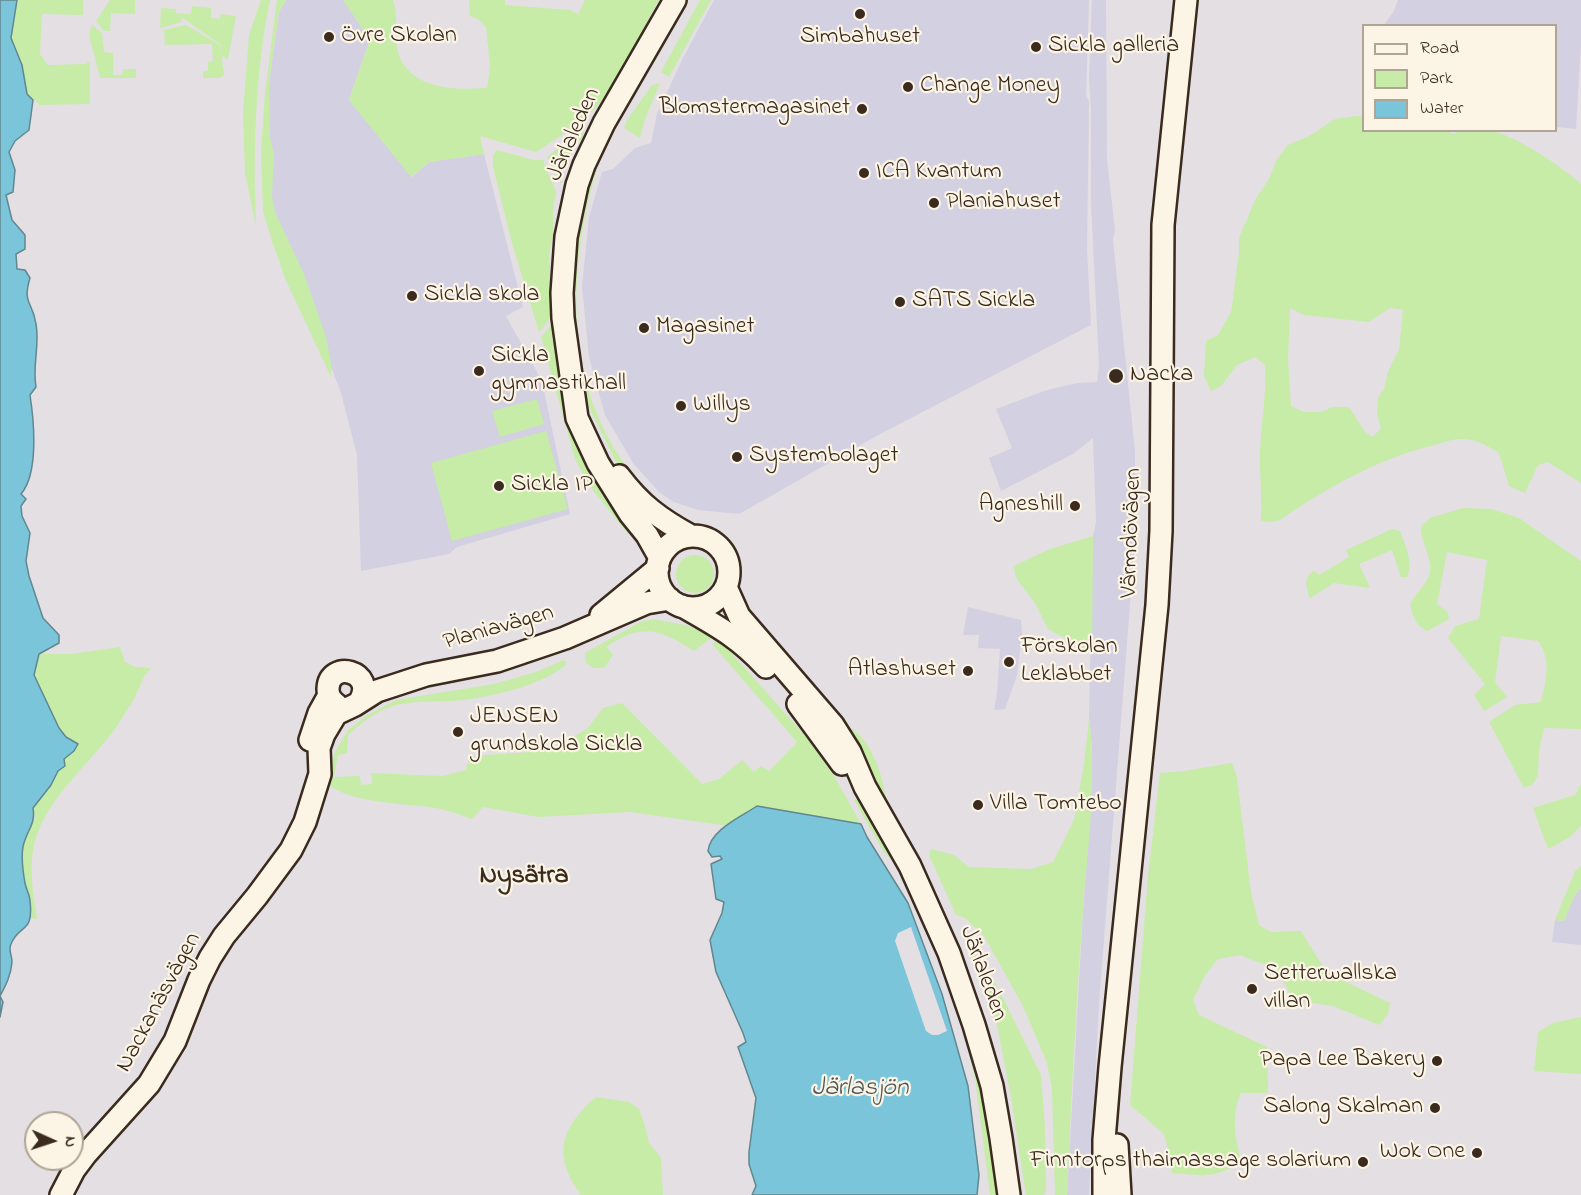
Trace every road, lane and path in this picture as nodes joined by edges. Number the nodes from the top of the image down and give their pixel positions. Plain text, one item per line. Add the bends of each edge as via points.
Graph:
1 (675, 0) edge
2 (1186, 0) edge
3 (572, 375) junction
4 (691, 536) junction
5 (659, 563) junction
6 (726, 587) junction
7 (676, 603) junction
8 (585, 629) junction
9 (357, 675) junction
10 (426, 675) junction
11 (329, 694) junction
12 (355, 704) junction
13 (864, 786) junction
14 (313, 797) junction
15 (1110, 1067) junction
16 (61, 1195) edge
17 (1009, 1195) edge
18 (1104, 1195) edge
19 (1120, 1195) edge

1 - 3 main road, Järlaleden via 604,123 578,185 566,237 562,293
2 - 15 main road, Värmdövägen via 1163,225 1157,605
3 - 4 main road, Järlaleden via 607,458 632,492 662,520
3 - 5 main road, Järlaleden via 577,418 598,463 647,535
4 - 5 main road via 673,543
4 - 6 main road via 715,543 723,552 728,562
5 - 7 main road via 662,590
5 - 8 main road, Planiavägen
6 - 7 main road via 708,606 695,608
6 - 13 main road, Järlaleden via 740,616 833,725
7 - 8 main road, Planiavägen via 646,603
7 - 13 main road, Järlaleden via 744,644 780,682 842,765
8 - 10 main road, Planiavägen via 497,661
9 - 10 main road, Planiavägen
9 - 11 main road, Nackanäsvägen via 346,671 336,674 329,684
9 - 12 main road via 364,690
10 - 12 main road, Planiavägen via 377,691
11 - 12 main road via 338,705
11 - 14 main road, Nackanäsvägen via 308,752
12 - 14 main road, Nackanäsvägen via 336,714 324,734
13 - 17 main road, Järlaleden via 910,866 950,953 992,1086
14 - 16 main road, Nackanäsvägen via 291,850 210,958 175,1041 149,1084 86,1154
15 - 18 main road, Värmdövägen
15 - 19 main road, Värmdövägen

